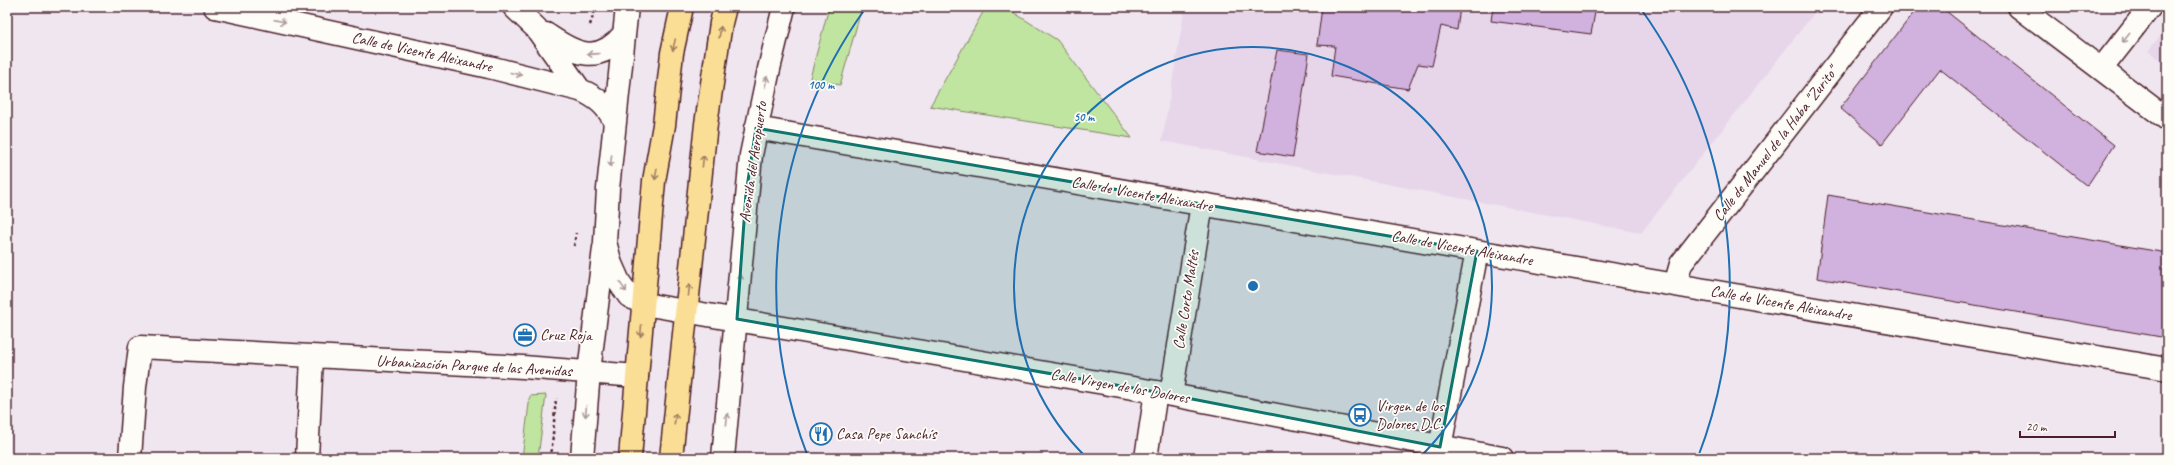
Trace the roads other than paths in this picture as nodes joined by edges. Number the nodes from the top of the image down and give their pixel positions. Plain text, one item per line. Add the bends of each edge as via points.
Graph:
1 (215, 7) edge
2 (514, 7) edge
3 (627, 7) edge
4 (682, 7) edge
5 (725, 7) edge
6 (784, 7) edge
7 (1881, 7) edge
8 (2019, 7) edge
9 (2150, 7) edge
10 (536, 28) junction
11 (624, 34) junction
12 (2102, 68) junction
13 (580, 90) junction
14 (2167, 119) edge
15 (615, 122) junction
16 (756, 128) junction
17 (1202, 204) junction
18 (605, 242) junction
19 (1477, 251) junction
20 (1676, 285) junction
21 (644, 304) junction
22 (687, 311) junction
23 (737, 319) junction
24 (312, 357) junction
25 (2167, 369) edge
26 (589, 372) junction
27 (637, 376) junction
28 (1164, 394) junction
29 (1439, 452) edge
30 (130, 458) edge
31 (307, 458) edge
32 (582, 458) edge
33 (630, 458) edge
34 (671, 458) edge
35 (723, 458) edge
36 (1146, 458) edge
37 (1502, 458) edge

1 -> 13 street, Calle de Vicente Aleixandre via 489,67
2 - 10 street
3 - 11 street
4 -> 21 main road via 672,53 654,181
22 -> 5 main road via 706,124
16 -> 6 street, Avenida del Aeropuerto
7 - 20 street, Calle de Manuel de la Haba "Zurito" via 1681,264
8 - 12 street
9 -> 12 street
11 -> 10 street via 610,48 588,55 562,45
10 - 13 street
11 - 15 street
12 - 14 street
13 - 15 street, Calle de Vicente Aleixandre via 605,105
15 -> 18 street
16 - 17 street, Calle de Vicente Aleixandre
23 -> 16 street, Avenida del Aeropuerto via 746,194
17 - 19 street, Calle de Vicente Aleixandre
17 - 28 street, Calle Corto Maltés
18 -> 21 street via 619,282 630,296
18 - 26 street
19 - 20 street, Calle de Vicente Aleixandre
19 - 29 street
20 - 25 street, Calle de Vicente Aleixandre
21 - 22 street
21 -> 27 main road
22 - 23 street
34 -> 22 main road
23 - 28 street, Calle Virgen de los Dolores
35 -> 23 street, Avenida del Aeropuerto
24 - 26 street, Urbanización Parque de las Avenidas
24 - 30 street, Urbanización Parque de las Avenidas via 140,347 134,387
24 - 31 street
26 - 27 street, Urbanización Parque de las Avenidas
26 -> 32 street
27 - 33 main road
28 - 29 street, Calle Virgen de los Dolores
28 - 36 street, Calle Corto Maltés
29 - 37 street, Calle Virgen de los Dolores

